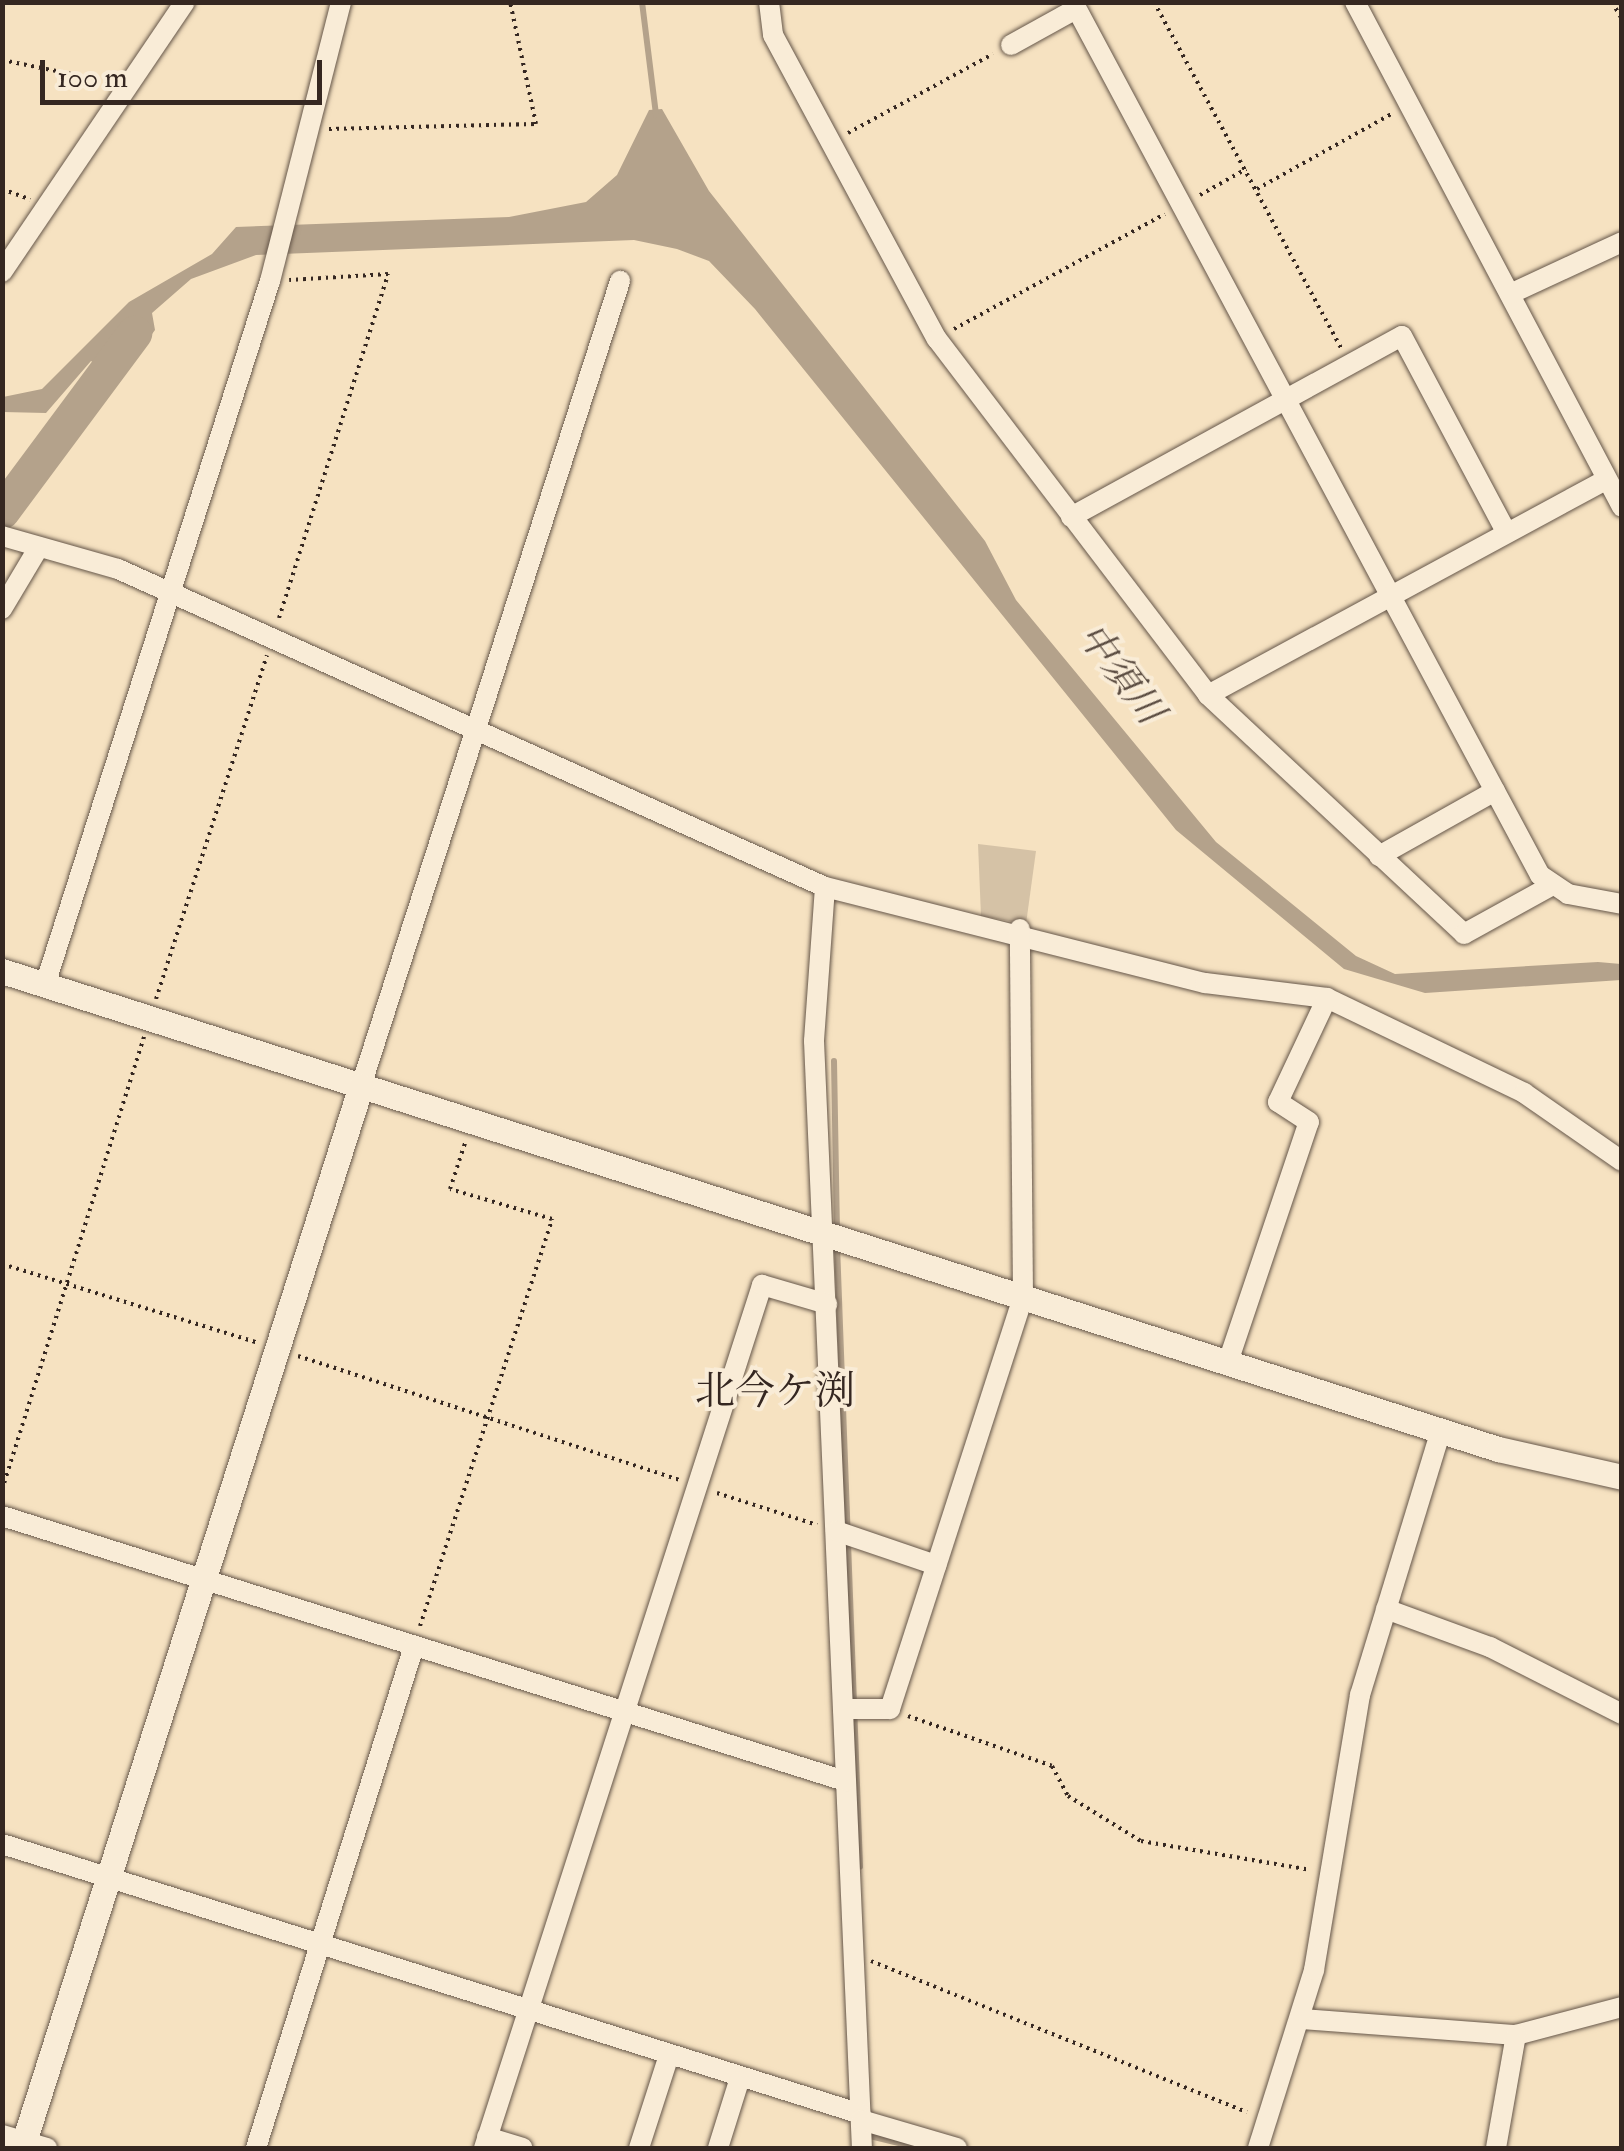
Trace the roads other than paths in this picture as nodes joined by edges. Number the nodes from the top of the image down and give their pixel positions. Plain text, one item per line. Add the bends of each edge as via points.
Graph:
1 (185, 2) edge
2 (341, 2) edge
3 (769, 2) edge
4 (1355, 2) edge
5 (1075, 6) edge
6 (1011, 45) road end
7 (1622, 242) edge
8 (2, 272) edge
9 (620, 281) dead end
10 (1510, 294) junction
11 (1287, 400) junction
12 (1606, 480) junction
13 (1622, 507) edge
14 (1071, 517) junction
15 (1506, 532) junction
16 (2, 536) edge
17 (39, 547) junction
18 (170, 592) junction
19 (1392, 595) junction
20 (2, 610) edge
21 (1208, 695) junction
22 (474, 732) junction
23 (1495, 790) junction
24 (1379, 856) junction
25 (1551, 886) junction
26 (825, 887) junction
27 (1622, 904) edge
28 (1020, 929) junction
29 (2, 971) edge
30 (45, 984) junction
31 (1327, 998) junction
32 (361, 1086) junction
33 (1622, 1162) edge
34 (823, 1232) junction
35 (1024, 1296) junction
36 (827, 1304) junction
37 (1228, 1362) junction
38 (1440, 1430) junction
39 (1622, 1477) edge
40 (2, 1516) edge
41 (836, 1531) junction
42 (936, 1565) junction
43 (204, 1577) junction
44 (1386, 1608) junction
45 (414, 1646) junction
46 (843, 1709) junction
47 (624, 1714) junction
48 (1622, 1714) edge
49 (844, 1781) junction
50 (2, 1844) edge
51 (108, 1877) junction
52 (320, 1944) junction
53 (1622, 2008) edge
54 (527, 2012) junction
55 (1302, 2019) junction
56 (1516, 2035) junction
57 (668, 2058) junction
58 (739, 2081) junction
59 (861, 2117) junction
60 (24, 2143) edge
61 (485, 2143) edge
62 (256, 2148) edge
63 (522, 2148) edge
64 (639, 2148) edge
65 (718, 2148) edge
66 (862, 2148) edge
67 (957, 2148) edge
68 (1258, 2148) edge
69 (1496, 2148) edge

1 - 8 street
2 - 18 street via 282,210 271,277
3 - 14 street via 774,35 937,338
4 - 10 street
5 - 6 street
5 - 11 street
7 - 10 street
9 - 22 street
10 - 12 street
11 - 14 street
11 - 15 street via 1402,336
11 - 19 street
12 - 13 street
12 - 15 street
14 - 21 street
15 - 19 street
16 - 17 street
17 - 18 street
17 - 20 street
18 - 22 street
18 - 30 street
19 - 21 street
19 - 23 street
21 - 24 street
22 - 26 street
22 - 32 street
23 - 24 street
23 - 25 street
24 - 25 street via 1464,934
25 - 27 street
26 - 28 street
26 - 34 street via 814,1041
28 - 31 street via 1204,983
28 - 35 street
29 - 30 street
30 - 32 street
31 - 33 street via 1524,1093
31 - 37 street via 1278,1102 1309,1122
32 - 34 street
32 - 43 street
34 - 35 street
34 - 36 street
35 - 37 street
35 - 42 street
36 - 41 street
36 - 47 street via 762,1286
37 - 38 street
38 - 39 street
38 - 44 street
40 - 43 street
41 - 42 street
41 - 46 street
42 - 46 street via 890,1709
43 - 45 street
43 - 51 street
44 - 48 street via 1490,1647
44 - 55 street via 1344,1765
45 - 47 street
45 - 52 street
46 - 49 street
47 - 49 street
47 - 54 street
49 - 59 street
50 - 51 street
51 - 52 street
51 - 60 street
52 - 54 street
52 - 62 street
53 - 56 street
54 - 57 street
54 - 61 street
55 - 56 street
55 - 68 street
56 - 69 street
57 - 58 street
57 - 64 street
58 - 59 street
58 - 65 street
59 - 66 street
59 - 67 street
61 - 63 street

